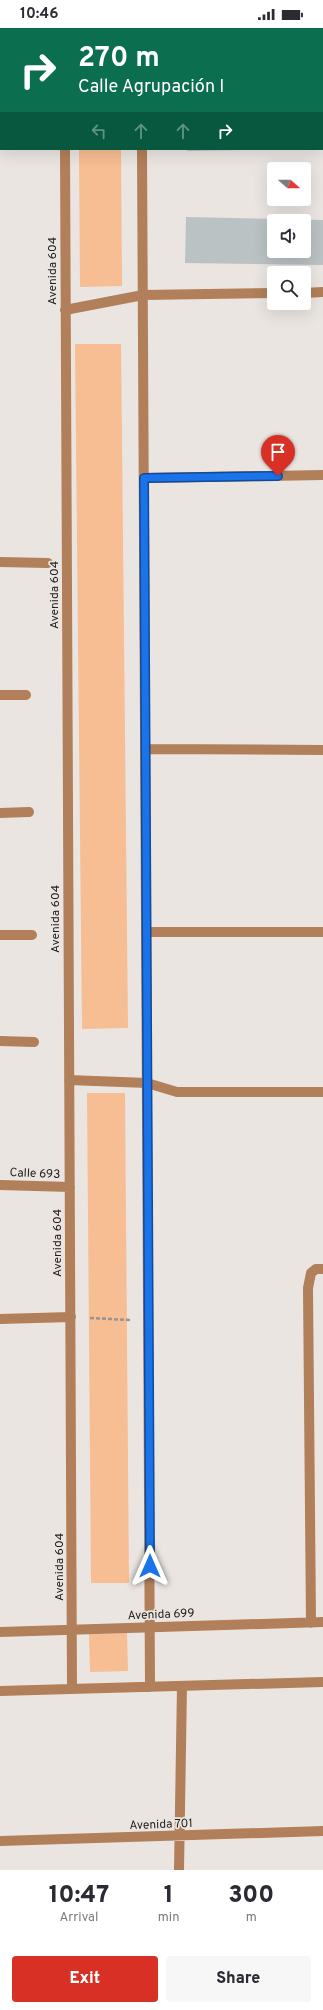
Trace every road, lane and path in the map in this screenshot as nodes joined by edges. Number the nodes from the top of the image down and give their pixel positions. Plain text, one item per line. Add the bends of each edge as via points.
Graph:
1 (65, 150) edge
2 (142, 150) edge
3 (323, 292) edge
4 (267, 293) edge
5 (311, 293) edge
6 (143, 295) junction
7 (65, 310) junction
8 (323, 475) edge
9 (144, 478) junction
10 (0, 562) edge
11 (48, 563) dead end
12 (0, 695) edge
13 (26, 695) dead end
14 (145, 749) junction
15 (323, 750) edge
16 (29, 812) dead end
17 (0, 813) edge
18 (147, 932) junction
19 (323, 932) edge
20 (32, 935) dead end
21 (0, 936) edge
22 (0, 1041) edge
23 (34, 1042) dead end
24 (69, 1080) junction
25 (147, 1083) junction
26 (323, 1092) edge
27 (0, 1185) edge
28 (70, 1187) junction
29 (323, 1269) edge
30 (70, 1317) junction
31 (0, 1319) edge
32 (149, 1322) junction
33 (323, 1622) edge
34 (311, 1623) junction
35 (151, 1627) junction
36 (72, 1630) junction
37 (0, 1632) edge
38 (323, 1682) edge
39 (182, 1686) junction
40 (150, 1687) junction
41 (72, 1689) junction
42 (0, 1691) edge
43 (323, 1831) edge
44 (178, 1837) junction
45 (0, 1841) edge
46 (179, 1870) edge

1 - 7 street, Avenida 604
2 - 6 street
3 - 5 street
4 - 6 street
6 - 7 street
6 - 9 street
7 - 24 street, Avenida 604
8 - 9 street
9 - 14 street
10 - 11 street
12 - 13 street
14 - 15 street
14 - 18 street
16 - 17 street
18 - 19 street
18 - 25 street
20 - 21 street
22 - 23 street
24 - 25 street
24 - 28 street, Avenida 604
25 - 26 street via 177,1092
25 - 32 street
27 - 28 street, Calle 693
28 - 30 street, Avenida 604
29 - 34 street via 316,1269 311,1273 308,1288
30 - 31 street
30 - 32 path
30 - 36 street, Avenida 604
32 - 35 street
33 - 34 street, Avenida 699
34 - 35 street, Avenida 699
35 - 36 street, Avenida 699
35 - 40 street
36 - 37 street, Avenida 699
36 - 41 street, Avenida 604
38 - 39 street
39 - 40 street
39 - 44 street
40 - 41 street
41 - 42 street
43 - 44 street, Avenida 701
44 - 45 street, Avenida 701
44 - 46 street

